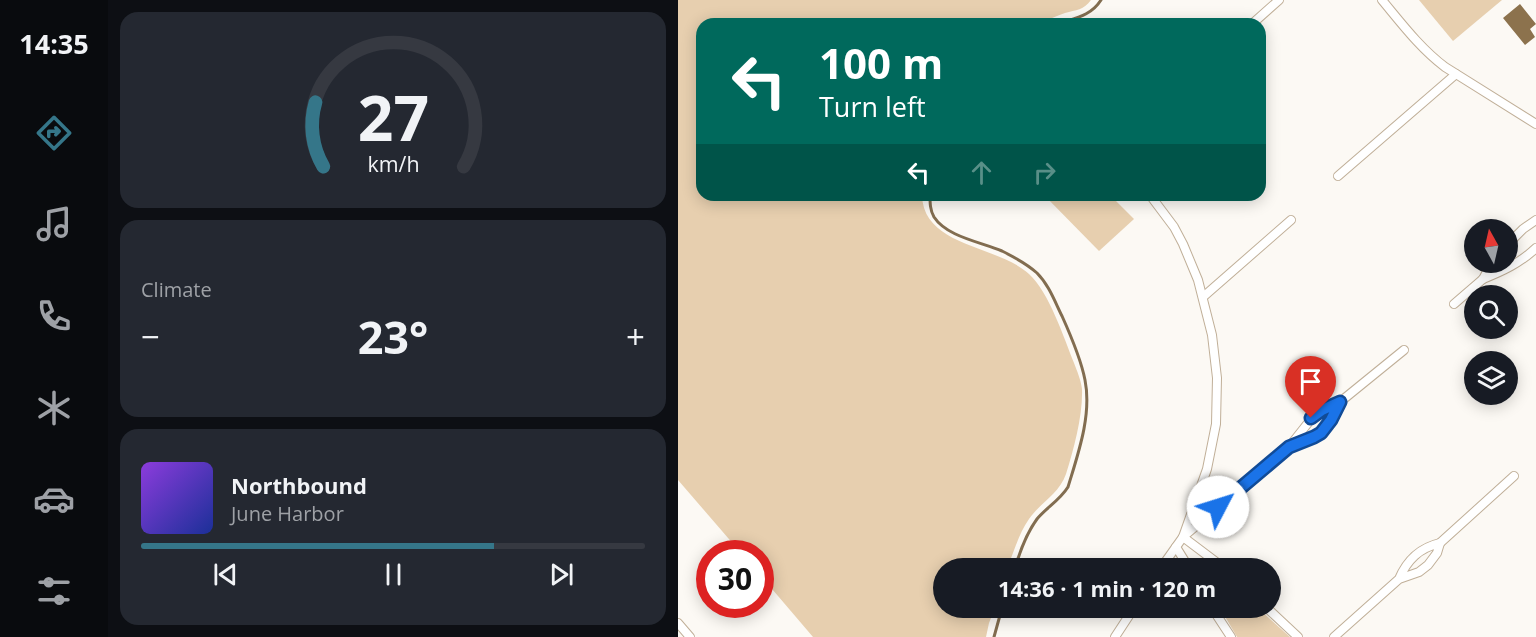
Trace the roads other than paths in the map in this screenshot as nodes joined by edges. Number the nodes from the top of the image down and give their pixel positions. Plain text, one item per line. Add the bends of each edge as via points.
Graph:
1 (1279, 0) edge
2 (1382, 0) edge
3 (1259, 18) edge
4 (1455, 74) junction
5 (1536, 124) edge
6 (1338, 176) dead end
7 (1154, 201) edge
8 (1291, 220) dead end
9 (1536, 220) edge
10 (1518, 234) edge
11 (1536, 248) edge
12 (1486, 273) edge
13 (1483, 279) junction
14 (1203, 297) junction
15 (1454, 304) dead end
16 (1404, 350) dead end
17 (1340, 402) junction
18 (1289, 447) junction
19 (1514, 476) dead end
20 (1183, 537) junction
21 (1440, 543) junction
22 (1176, 547) junction
23 (1168, 558) edge
24 (1183, 558) edge
25 (1211, 558) edge
26 (1399, 579) junction
27 (1127, 618) edge
28 (1219, 618) edge
29 (1278, 618) edge
30 (678, 623) edge
31 (690, 637) edge
32 (1115, 637) edge
33 (1231, 637) edge
34 (1298, 637) edge
35 (1334, 637) edge

1 - 3 street
2 - 4 street via 1421,47
4 - 5 street
4 - 6 street
7 - 14 street via 1183,244
8 - 14 street
9 - 10 street
11 - 13 street via 1519,262
12 - 13 street
13 - 15 street
14 - 20 street via 1215,353 1216,424 1206,469
16 - 17 street
17 - 18 street via 1311,418
17 - 18 street via 1321,433
18 - 20 street
19 - 21 street
20 - 22 street
20 - 25 street
21 - 26 street via 1418,552
21 - 26 street via 1428,565
22 - 23 street
22 - 24 street
26 - 35 street
27 - 32 street
28 - 33 street
29 - 34 street
30 - 31 street

